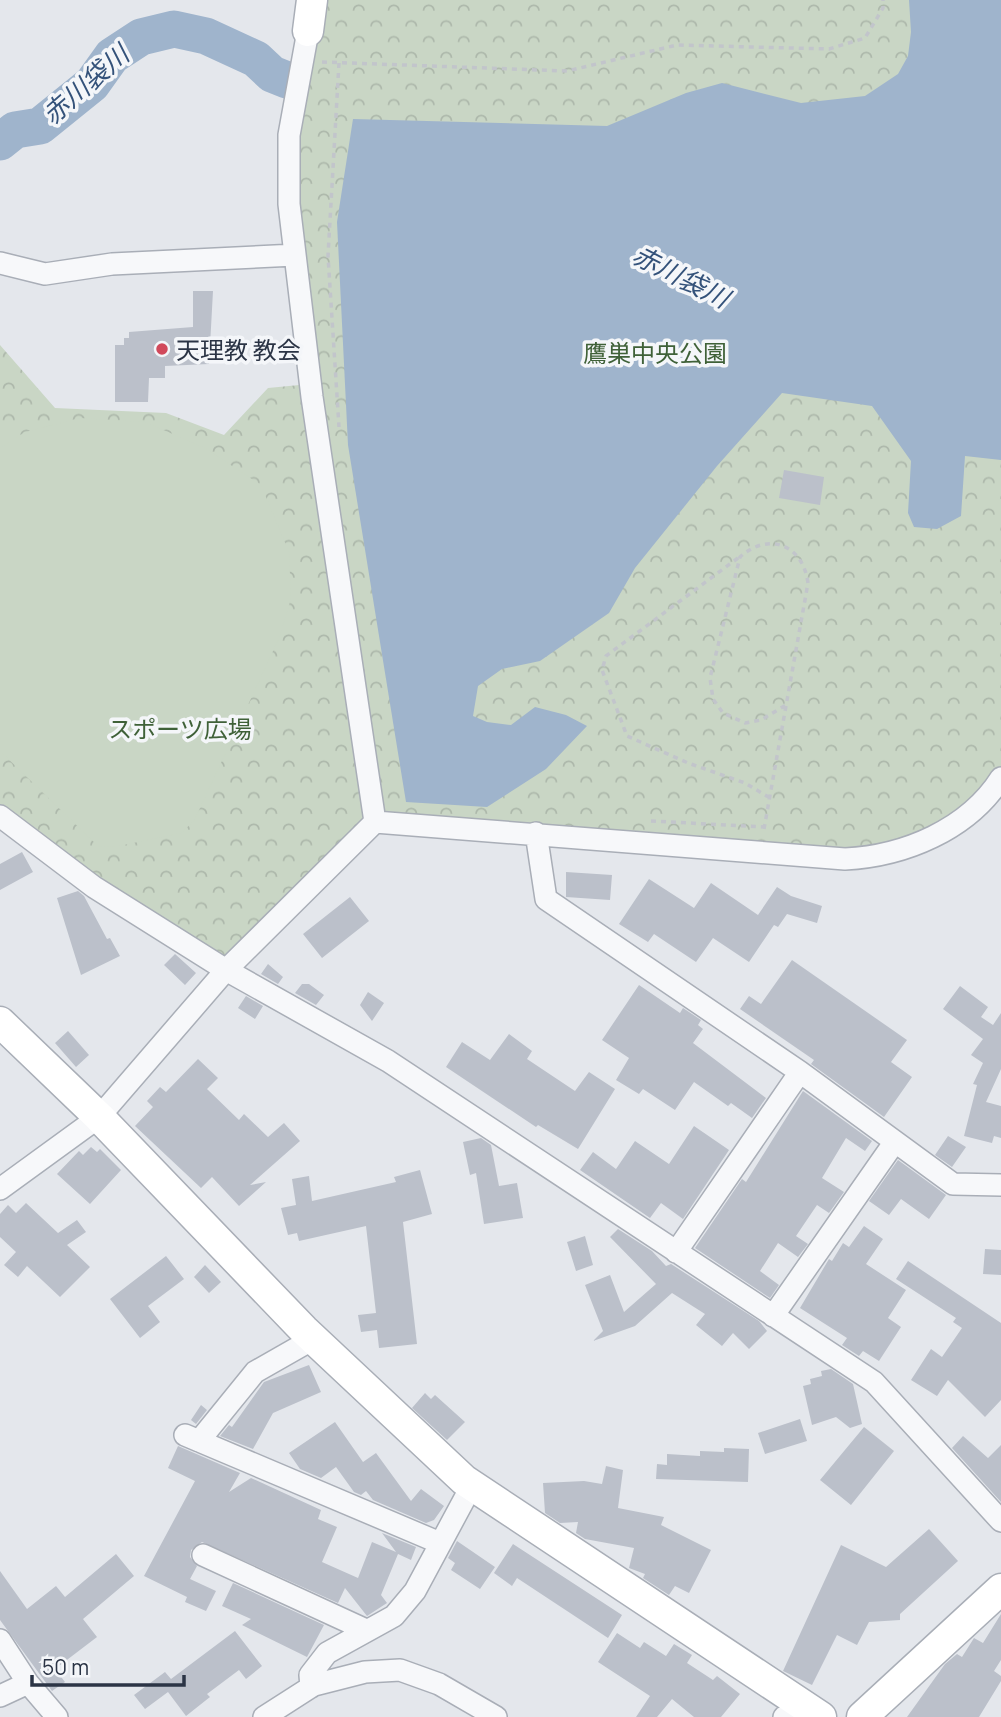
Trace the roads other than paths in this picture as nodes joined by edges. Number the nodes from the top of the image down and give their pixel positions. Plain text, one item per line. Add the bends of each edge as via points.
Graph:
1 (312, 0) edge
2 (308, 31) joint
3 (295, 255) junction
4 (0, 263) edge
5 (1001, 778) edge
6 (0, 816) edge
7 (374, 822) junction
8 (536, 833) junction
9 (226, 970) junction
10 (0, 1022) edge
11 (800, 1072) junction
12 (99, 1117) junction
13 (894, 1143) junction
14 (1001, 1185) edge
15 (0, 1189) edge
16 (676, 1252) junction
17 (773, 1316) junction
18 (313, 1339) junction
19 (472, 1485) junction
20 (1001, 1521) edge
21 (440, 1543) junction
22 (203, 1555) dead end
23 (1001, 1589) edge
24 (366, 1630) junction
25 (0, 1640) edge
26 (28, 1683) junction
27 (311, 1687) junction
28 (0, 1696) edge
29 (805, 1715) edge
30 (57, 1717) edge
31 (264, 1717) edge
32 (496, 1717) edge
33 (862, 1717) edge

1 - 2 street
2 - 3 street via 289,135
3 - 4 street via 112,264 45,274
3 - 7 street
5 - 8 street via 986,801 914,847 873,857 845,859
6 - 9 street via 94,887
7 - 8 street
7 - 9 street
8 - 11 street via 546,899
9 - 12 street
9 - 16 street via 388,1060
10 - 12 street
11 - 13 street
11 - 16 street
12 - 15 street
12 - 18 street
13 - 14 street via 953,1184
13 - 17 street
16 - 17 street
17 - 20 street via 874,1382
18 - 19 street
18 - 21 street via 255,1372 192,1438
19 - 21 street
19 - 29 street
21 - 24 street via 415,1591 394,1616
22 - 24 street
23 - 33 street
24 - 27 street via 327,1653 310,1675
25 - 26 street
26 - 28 street
26 - 30 street
27 - 31 street
27 - 32 street via 365,1672 400,1670 439,1684

